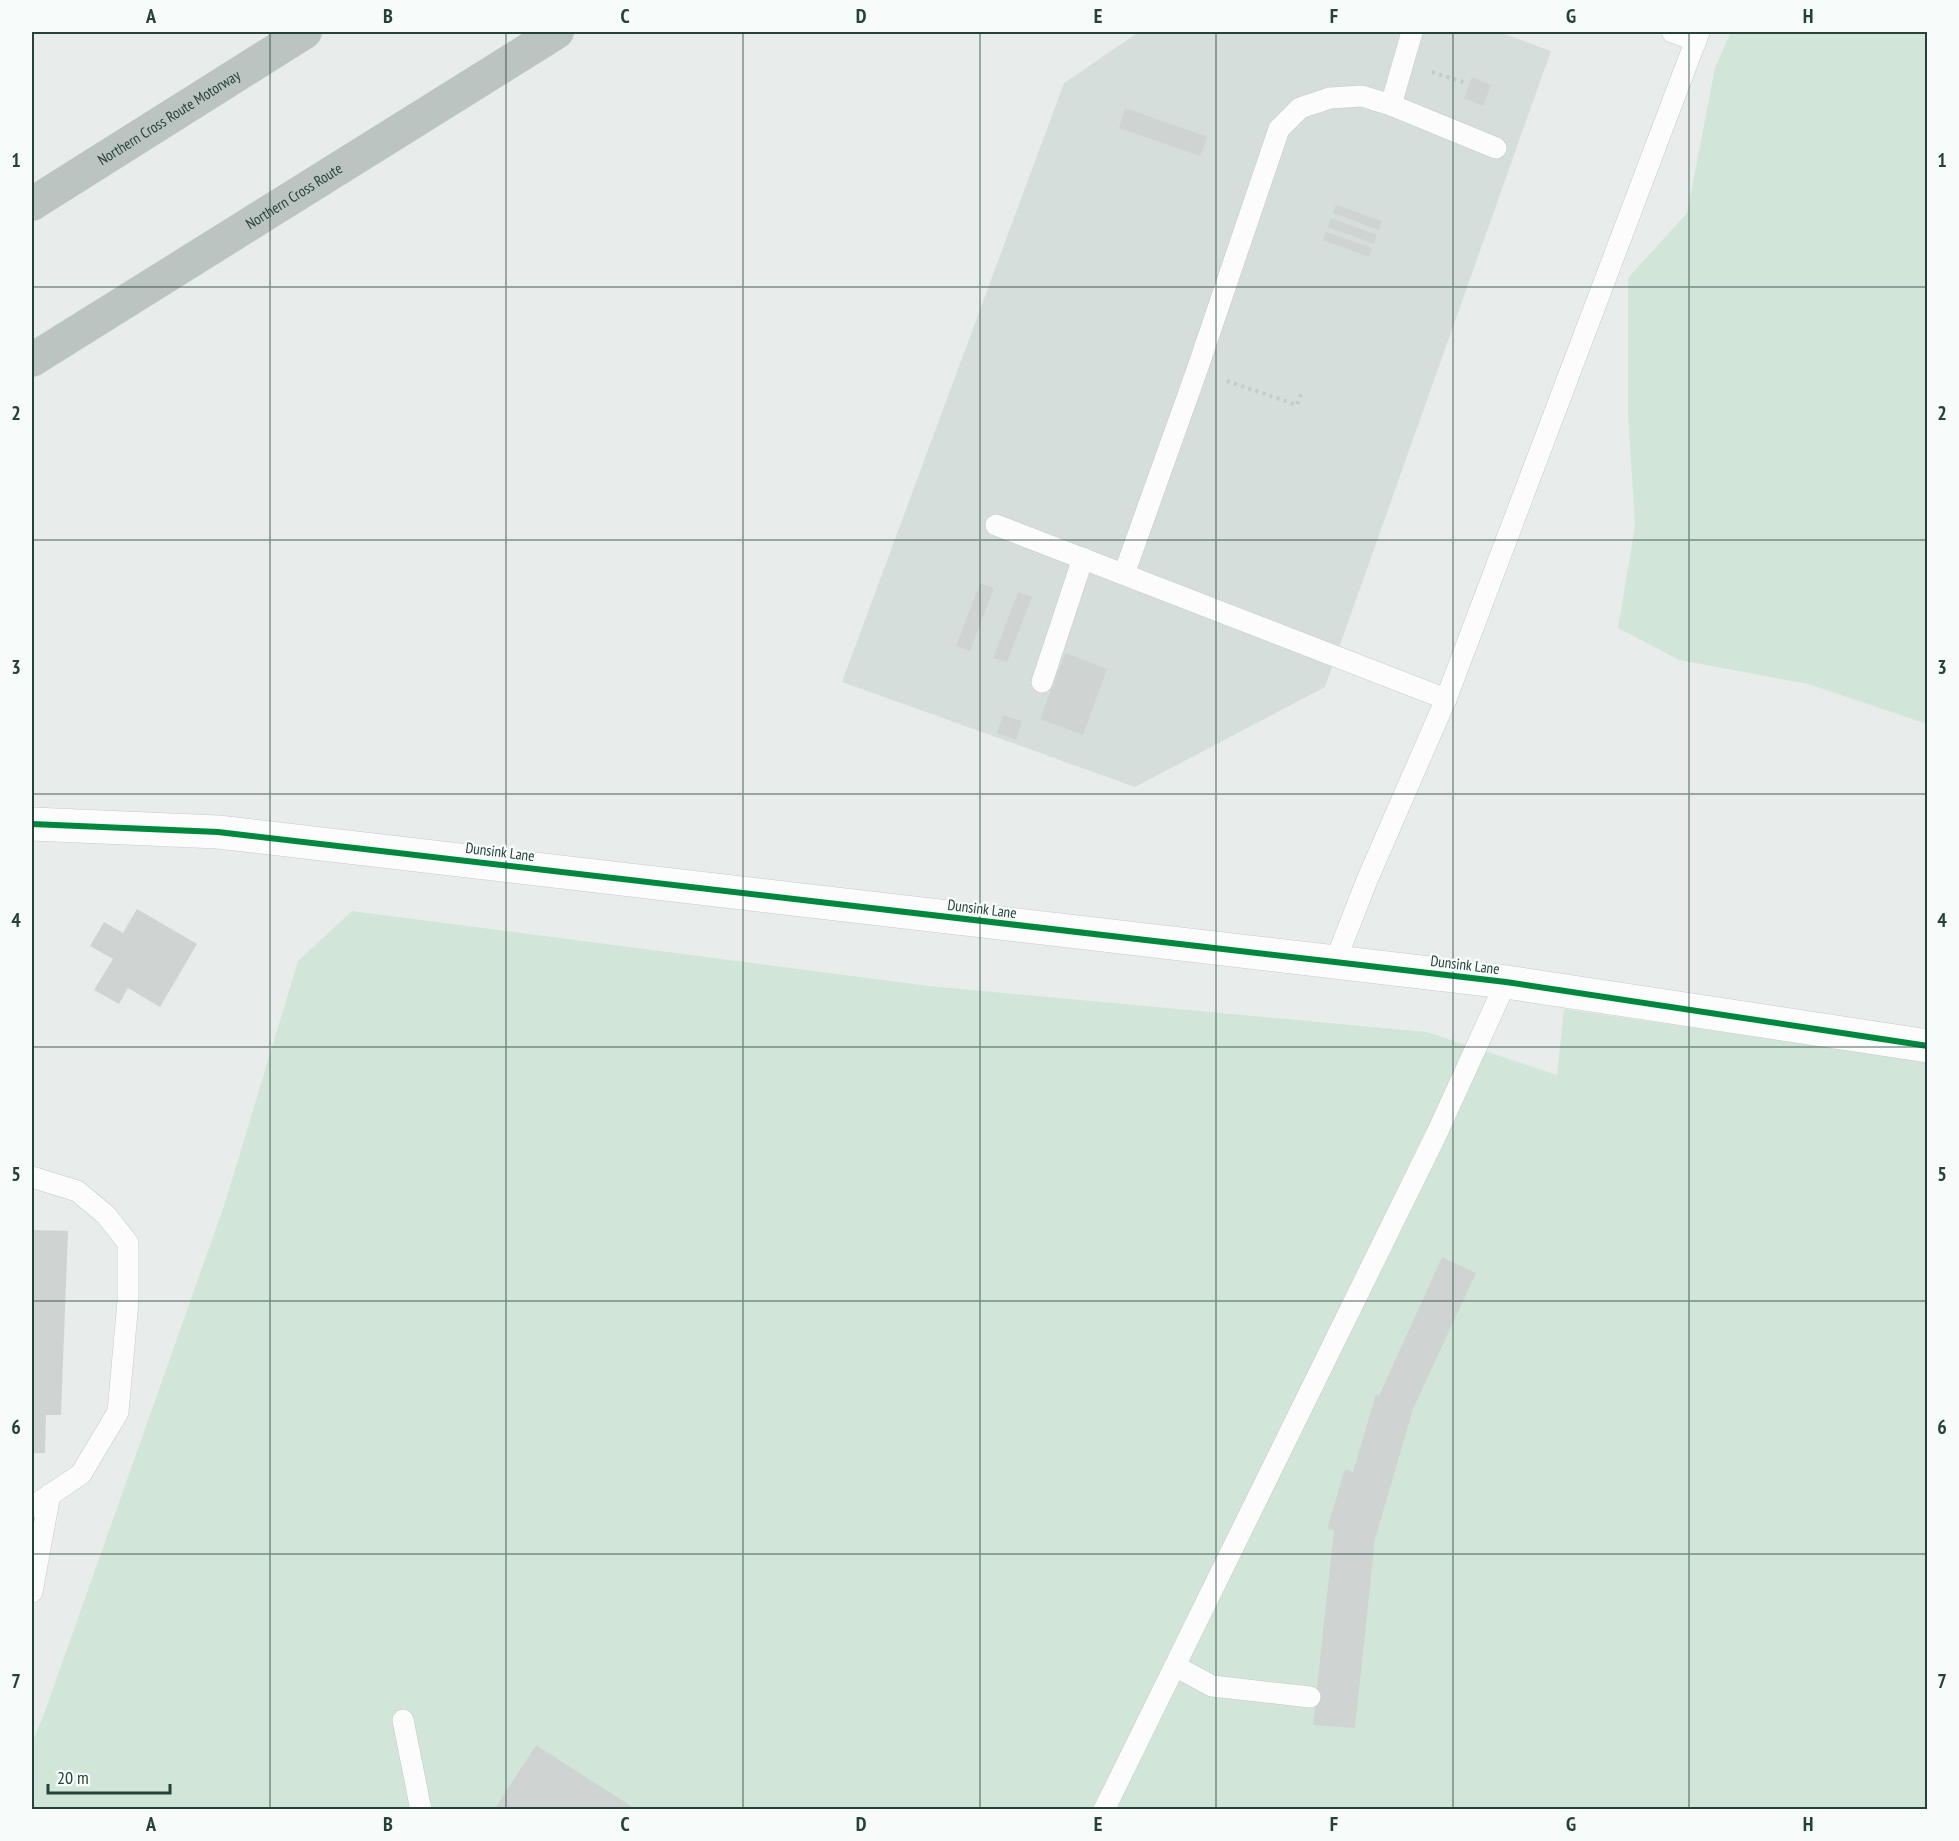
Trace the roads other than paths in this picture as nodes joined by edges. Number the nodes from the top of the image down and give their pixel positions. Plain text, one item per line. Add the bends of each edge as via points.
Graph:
1 (305, 32) edge
2 (557, 32) edge
3 (1412, 32) edge
4 (1672, 32) edge
5 (1698, 36) edge
6 (1391, 105) junction
7 (1496, 148) dead end
8 (32, 190) edge
9 (32, 204) edge
10 (32, 360) edge
11 (996, 525) dead end
12 (1083, 558) junction
13 (1124, 574) junction
14 (1042, 682) dead end
15 (1446, 699) junction
16 (32, 824) edge
17 (1335, 962) junction
18 (1506, 982) junction
19 (1928, 1046) edge
20 (32, 1177) edge
21 (50, 1494) junction
22 (32, 1507) edge
23 (32, 1592) edge
24 (1175, 1666) junction
25 (1310, 1697) dead end
26 (403, 1720) dead end
27 (421, 1809) edge
28 (1104, 1809) edge

1 - 8 highway
1 - 9 highway, Northern Cross Route Motorway
2 - 10 highway, Northern Cross Route
3 - 6 lane
4 - 5 lane
5 - 15 lane
6 - 7 lane
6 - 13 lane via 1362,96 1330,98 1300,108 1279,129
11 - 12 lane
12 - 13 lane
12 - 14 lane
13 - 15 lane
15 - 17 lane
16 - 17 street, Dunsink Lane via 218,832
17 - 18 street, Dunsink Lane
18 - 19 street, Dunsink Lane
18 - 24 lane via 1437,1133
20 - 21 lane via 77,1191 106,1215 128,1243 128,1301 118,1412 81,1474
21 - 22 lane
21 - 23 lane
24 - 25 lane via 1212,1686
24 - 28 lane
26 - 27 lane

